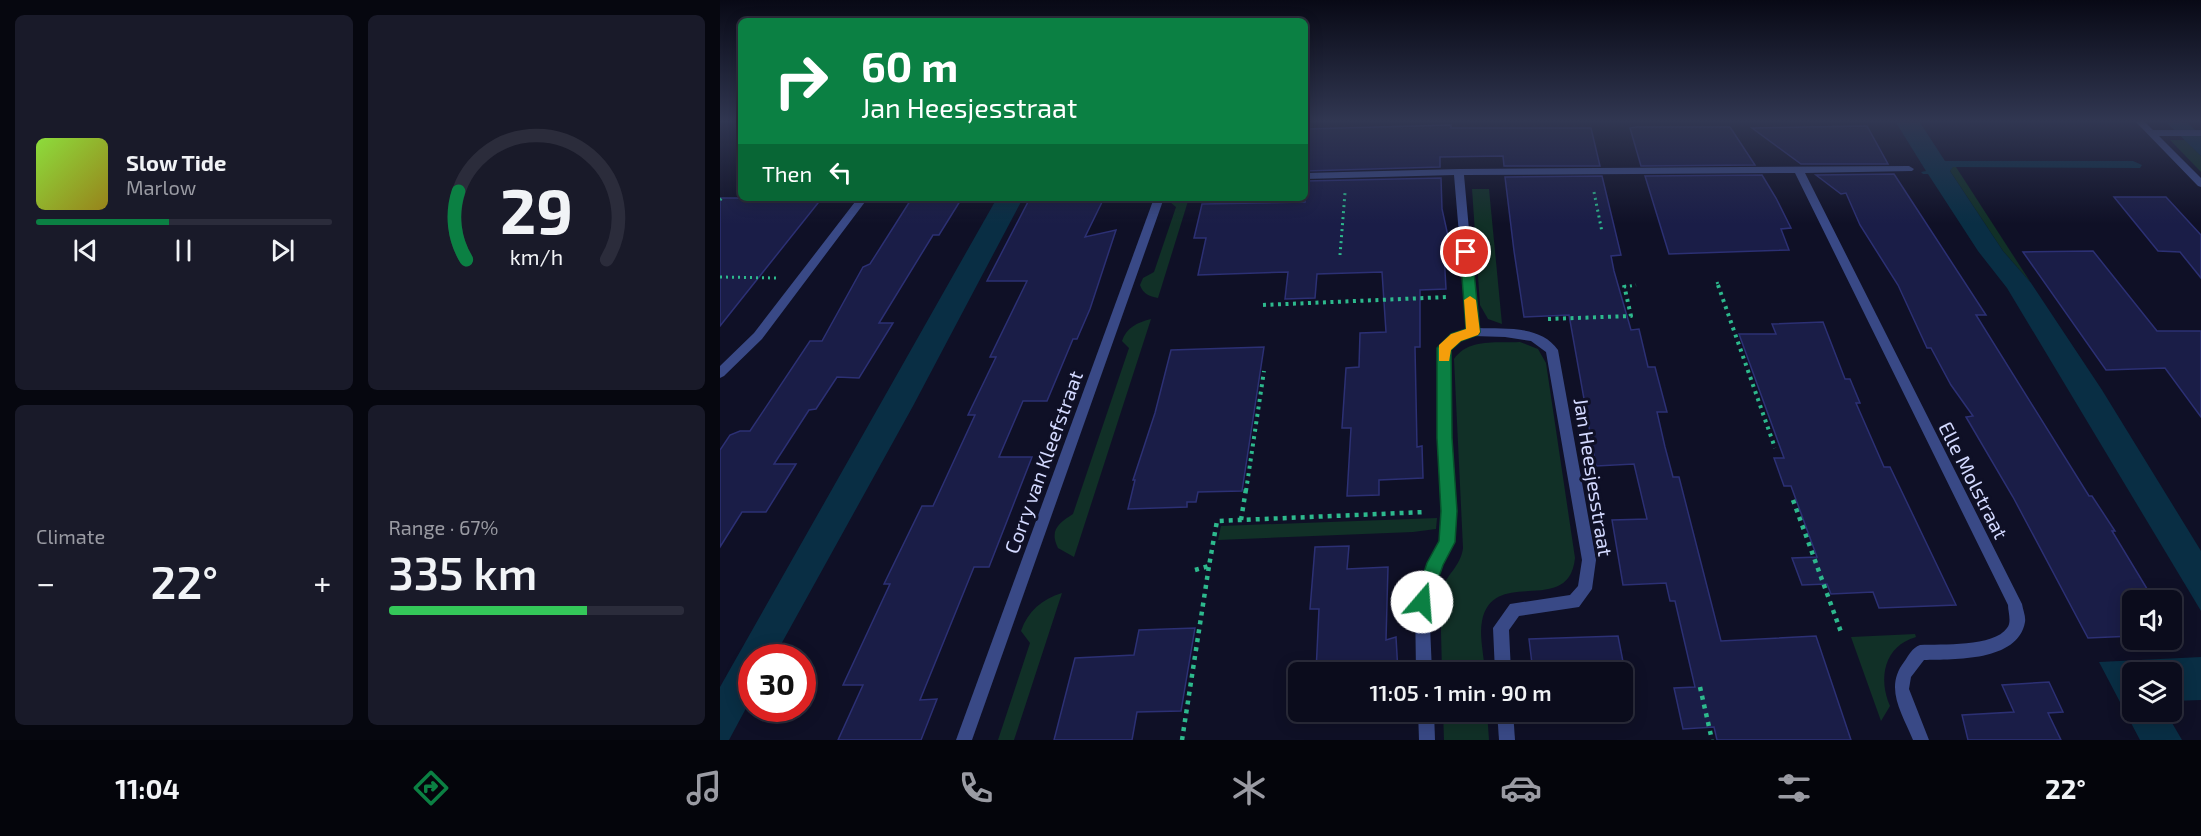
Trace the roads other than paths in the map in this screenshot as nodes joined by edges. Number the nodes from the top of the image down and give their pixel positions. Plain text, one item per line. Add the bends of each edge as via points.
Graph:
1 (2173, 156) edge
2 (1909, 169) dead end
3 (1799, 171) junction
4 (1459, 172) junction
5 (1308, 176) edge
6 (2201, 184) edge
7 (861, 201) edge
8 (1158, 201) edge
9 (1473, 332) junction
10 (722, 368) edge
11 (1424, 662) edge
12 (1503, 662) edge
13 (1426, 722) edge
14 (1506, 722) edge
15 (964, 740) edge
16 (1426, 740) edge
17 (1507, 740) edge
18 (1921, 740) edge

1 - 6 street
2 - 3 street
3 - 4 street
3 - 18 street, Elle Molstraat via 2014,604 2017,624 2007,641 1988,648 1920,653 1911,661 1901,688
4 - 5 street
4 - 9 street
7 - 10 street via 758,336
8 - 15 street, Corry van Kleefstraat
9 - 11 street via 1456,337 1444,348 1447,542 1422,602
9 - 12 street, Jan Heesjesstraat via 1526,333 1544,340 1552,350 1589,560 1585,589 1574,602 1515,609 1501,628
13 - 16 street
14 - 17 street

